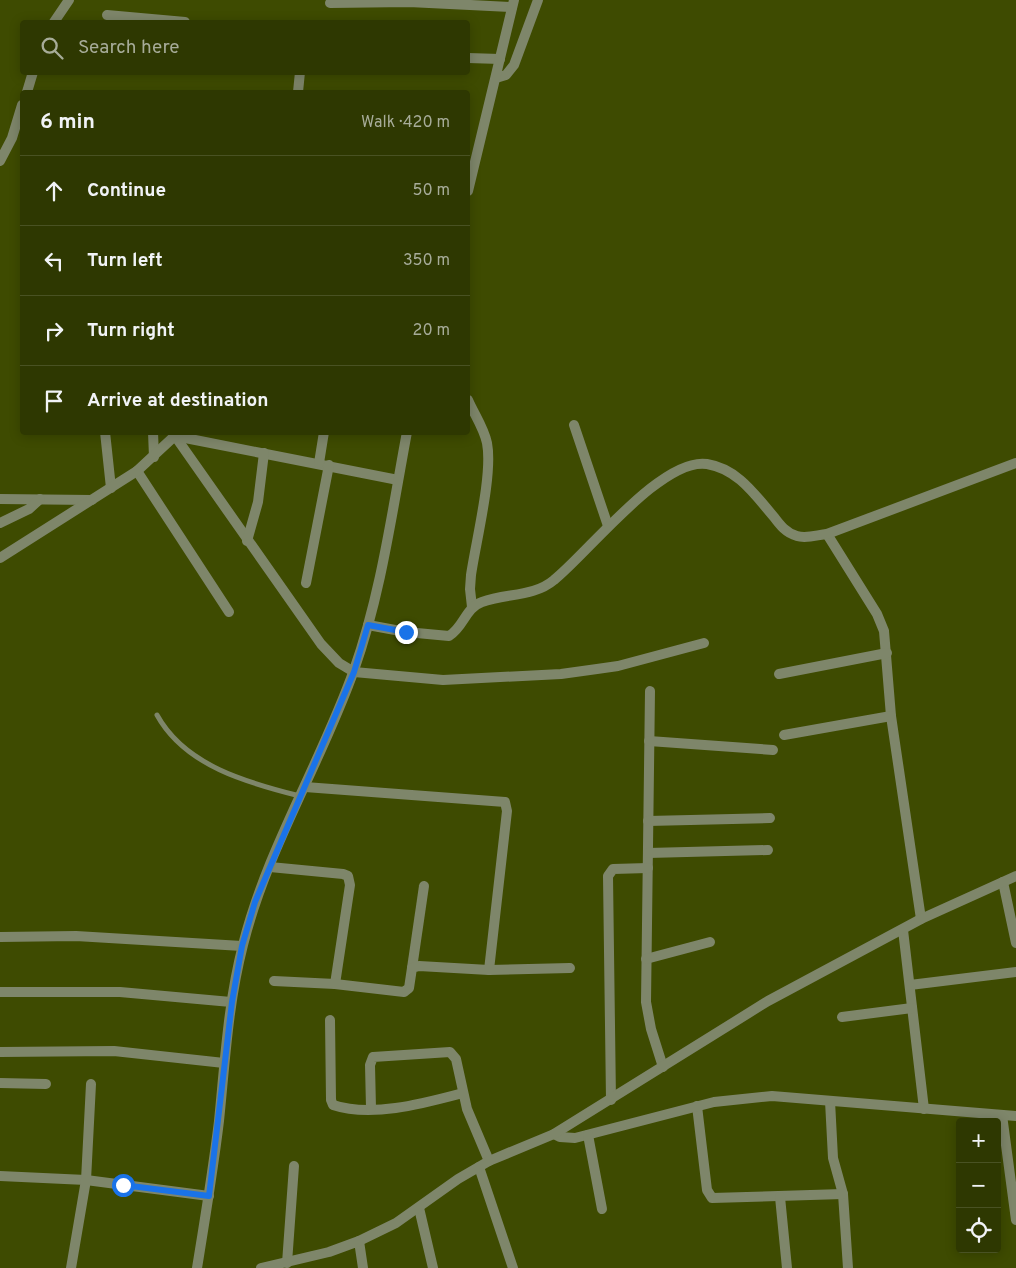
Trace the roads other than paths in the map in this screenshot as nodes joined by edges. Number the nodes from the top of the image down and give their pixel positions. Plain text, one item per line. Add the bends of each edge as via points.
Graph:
1 (69, 0) edge
2 (538, 0) edge
3 (330, 3) dead end
4 (513, 3) edge
5 (107, 15) dead end
6 (55, 20) edge
7 (163, 20) edge
8 (470, 58) edge
9 (500, 59) junction
10 (32, 75) edge
11 (300, 75) edge
12 (496, 78) junction
13 (28, 90) edge
14 (298, 90) edge
15 (20, 112) edge
16 (0, 161) edge
17 (471, 172) edge
18 (470, 405) edge
19 (574, 425) dead end
20 (105, 435) edge
21 (153, 435) edge
22 (176, 435) edge
23 (178, 435) edge
24 (182, 435) edge
25 (324, 435) edge
26 (406, 435) edge
27 (264, 453) junction
28 (154, 457) junction
29 (1016, 463) edge
30 (324, 464) junction
31 (137, 471) junction
32 (398, 480) junction
33 (111, 488) junction
34 (0, 499) edge
35 (40, 499) junction
36 (93, 500) junction
37 (0, 523) edge
38 (608, 526) junction
39 (826, 534) junction
40 (247, 541) junction
41 (0, 558) edge
42 (306, 583) dead end
43 (472, 607) junction
44 (229, 612) dead end
45 (368, 625) junction
46 (704, 643) dead end
47 (887, 653) junction
48 (354, 672) junction
49 (779, 674) dead end
50 (650, 691) dead end
51 (156, 715) dead end
52 (892, 716) junction
53 (784, 735) dead end
54 (649, 741) junction
55 (773, 750) dead end
56 (303, 791) junction
57 (770, 818) dead end
58 (648, 820) junction
59 (768, 850) dead end
60 (648, 853) junction
61 (270, 867) junction
62 (648, 868) junction
63 (1016, 876) edge
64 (1003, 882) junction
65 (424, 886) dead end
66 (921, 919) junction
67 (903, 930) junction
68 (0, 937) edge
69 (710, 942) dead end
70 (1016, 943) edge
71 (242, 946) junction
72 (646, 959) junction
73 (412, 968) junction
74 (570, 968) dead end
75 (489, 970) junction
76 (1016, 972) edge
77 (274, 982) dead end
78 (335, 984) junction
79 (910, 985) junction
80 (0, 992) edge
81 (232, 1002) junction
82 (912, 1008) junction
83 (842, 1017) dead end
84 (330, 1020) dead end
85 (0, 1052) edge
86 (224, 1063) junction
87 (663, 1067) junction
88 (0, 1083) edge
89 (46, 1084) dead end
90 (91, 1084) dead end
91 (463, 1093) junction
92 (611, 1100) junction
93 (830, 1101) junction
94 (697, 1106) junction
95 (371, 1108) junction
96 (924, 1109) junction
97 (1002, 1115) junction
98 (1016, 1116) edge
99 (554, 1134) junction
100 (588, 1135) junction
101 (484, 1164) junction
102 (294, 1166) dead end
103 (0, 1176) edge
104 (86, 1180) junction
105 (843, 1194) junction
106 (209, 1196) junction
107 (780, 1197) junction
108 (420, 1208) junction
109 (602, 1209) dead end
110 (1016, 1220) edge
111 (359, 1242) junction
112 (286, 1263) junction
113 (71, 1268) edge
114 (197, 1268) edge
115 (261, 1268) edge
116 (363, 1268) edge
117 (434, 1268) edge
118 (513, 1268) edge
119 (787, 1268) edge
120 (848, 1268) edge

1 - 6 street
2 - 12 street via 514,65 506,75
3 - 4 street
4 - 9 street
5 - 7 street
8 - 9 street
9 - 12 street
10 - 13 street
11 - 14 street
12 - 17 street
15 - 16 street
18 - 43 street via 486,441 488,454 488,472 471,574
19 - 38 street
20 - 33 street
21 - 28 street
22 - 28 street
23 - 40 street
24 - 27 street
25 - 30 street
26 - 32 street
27 - 30 street
27 - 40 street via 261,489
28 - 31 street
29 - 39 street
30 - 32 street
30 - 42 street
31 - 33 street
31 - 44 street
32 - 45 street
33 - 36 street
34 - 35 street
35 - 36 street
35 - 37 street via 29,509
36 - 41 street
38 - 39 street via 678,469 703,464 724,469 735,476 787,532 806,537
38 - 43 street via 545,586 483,601
39 - 47 street via 881,621
40 - 48 street via 321,644 339,663
43 - 45 street via 460,627 449,636 414,634
45 - 48 street
46 - 48 street via 618,666 561,674 443,680
47 - 49 street
47 - 52 street
48 - 56 street
50 - 54 street
51 - 56 lane via 174,741 224,773 240,780
52 - 53 street
52 - 66 street
54 - 55 street
54 - 58 street
56 - 61 street
56 - 75 street via 505,802 507,811
57 - 58 street
58 - 60 street
59 - 60 street
60 - 62 street
61 - 71 street
61 - 78 street via 348,876 350,885
62 - 72 street
62 - 92 street via 613,869 608,876
63 - 64 street
64 - 66 street
64 - 70 street
65 - 73 street
66 - 67 street
67 - 79 street
67 - 87 street via 768,1001
68 - 71 street via 76,936
69 - 72 street
71 - 81 street
72 - 87 street via 648,1015
73 - 75 street
73 - 78 street via 409,988 404,992
74 - 75 street
76 - 79 street
77 - 78 street
79 - 82 street
80 - 81 street via 120,992
81 - 86 street
82 - 83 street
82 - 96 street
84 - 95 street via 333,1105
85 - 86 street via 114,1051
86 - 106 street
87 - 92 street
88 - 89 street
90 - 104 street
91 - 95 street via 420,1105
91 - 95 street via 456,1059 450,1052 376,1056 370,1065
91 - 101 street
92 - 99 street
93 - 94 street via 772,1096
93 - 96 street
93 - 105 street via 833,1158
94 - 100 street
94 - 107 street via 709,1196 718,1199
96 - 97 street
97 - 98 street
97 - 110 street
99 - 100 street via 567,1138
99 - 101 street
100 - 109 street
101 - 108 street
101 - 118 street
102 - 112 street
103 - 104 street
104 - 106 street
104 - 113 street
105 - 107 street
105 - 120 street
106 - 114 street
107 - 119 street
108 - 111 street
108 - 117 street
111 - 112 street
111 - 116 street
112 - 115 street

